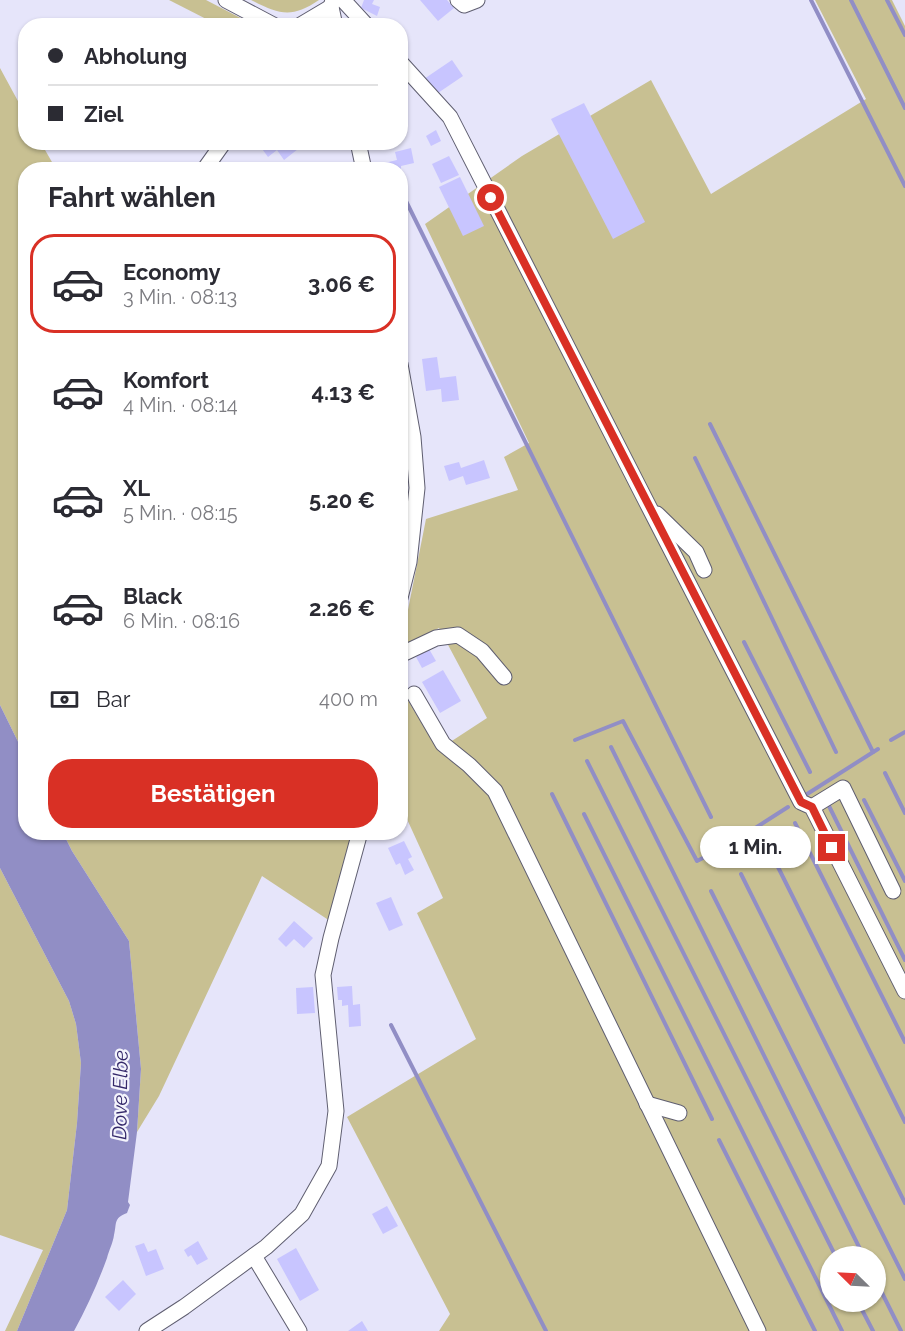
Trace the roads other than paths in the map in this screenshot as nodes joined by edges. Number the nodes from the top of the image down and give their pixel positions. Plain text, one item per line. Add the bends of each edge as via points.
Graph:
1 (226, 0) edge
2 (458, 0) edge
3 (477, 0) edge
4 (336, 2) edge
5 (260, 18) edge
6 (311, 18) edge
7 (335, 18) edge
8 (357, 18) edge
9 (408, 71) edge
10 (408, 409) edge
11 (646, 503) junction
12 (408, 541) edge
13 (704, 570) dead end
14 (408, 650) edge
15 (504, 677) dead end
16 (414, 694) dead end
17 (812, 807) junction
18 (358, 840) edge
19 (893, 891) dead end
20 (905, 991) edge
21 (647, 1104) junction
22 (679, 1113) dead end
23 (254, 1256) junction
24 (147, 1331) edge
25 (299, 1331) edge
26 (758, 1331) edge

1 - 5 street
2 - 3 street via 464,5
4 - 6 street
4 - 7 street
4 - 8 street
9 - 11 street via 450,117
10 - 12 street via 417,489
11 - 13 street via 696,552
11 - 17 street via 801,802
14 - 15 street via 436,638 458,635 482,651
16 - 21 street via 443,744 495,791
17 - 19 street via 843,788
17 - 20 street
18 - 23 street via 323,975 336,1111 329,1166 302,1214
21 - 22 street
21 - 26 street
23 - 24 street
23 - 25 street

